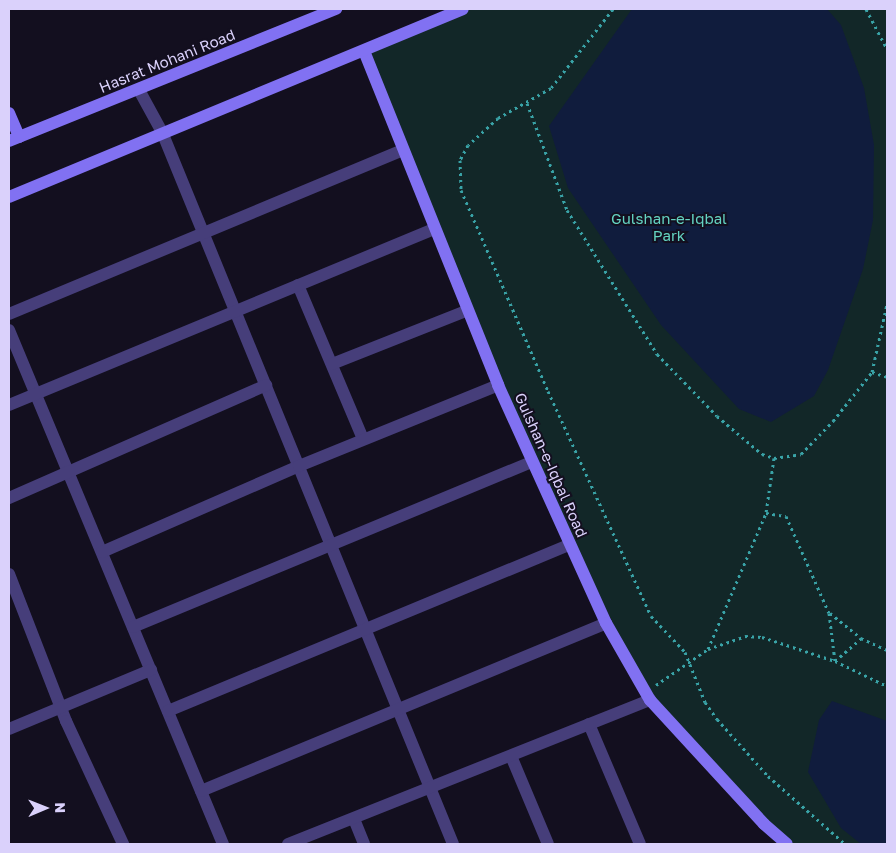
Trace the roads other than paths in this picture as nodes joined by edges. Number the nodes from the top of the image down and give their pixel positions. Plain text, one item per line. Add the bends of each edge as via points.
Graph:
1 (336, 9) edge
2 (463, 9) edge
3 (364, 51) junction
4 (139, 90) junction
5 (9, 113) edge
6 (162, 132) junction
7 (14, 139) edge
8 (402, 150) junction
9 (9, 197) edge
10 (433, 229) junction
11 (203, 233) junction
12 (298, 285) junction
13 (235, 311) junction
14 (466, 311) junction
15 (9, 314) edge
16 (9, 330) edge
17 (332, 364) junction
18 (266, 385) junction
19 (498, 385) junction
20 (36, 394) junction
21 (9, 405) edge
22 (363, 440) junction
23 (532, 462) junction
24 (298, 466) junction
25 (69, 474) junction
26 (9, 498) edge
27 (330, 543) junction
28 (568, 545) junction
29 (102, 552) junction
30 (9, 574) edge
31 (606, 623) junction
32 (132, 626) junction
33 (365, 628) junction
34 (151, 670) junction
35 (648, 696) junction
36 (61, 707) junction
37 (168, 711) junction
38 (399, 711) junction
39 (589, 724) junction
40 (9, 728) edge
41 (510, 756) junction
42 (430, 788) junction
43 (201, 791) junction
44 (354, 819) junction
45 (123, 844) edge
46 (223, 844) edge
47 (288, 844) edge
48 (364, 844) edge
49 (453, 844) edge
50 (548, 844) edge
51 (640, 844) edge
52 (786, 844) edge

1 - 4 street, Hasrat Mohani Road
2 - 3 street
3 - 6 street
3 - 8 street, Gulshan-e-Iqbal Road
4 - 6 street
4 - 7 street, Hasrat Mohani Road
5 - 7 street
6 - 9 street
6 - 11 street
8 - 10 street, Gulshan-e-Iqbal Road
8 - 11 street
10 - 12 street
10 - 14 street, Gulshan-e-Iqbal Road
11 - 13 street
11 - 15 street
12 - 13 street
12 - 17 street
13 - 18 street
13 - 20 street
14 - 17 street
14 - 19 street, Gulshan-e-Iqbal Road
16 - 20 street
17 - 22 street
18 - 24 street
18 - 25 street
19 - 22 street
19 - 23 street, Gulshan-e-Iqbal Road
20 - 21 street
20 - 25 street
22 - 24 street
23 - 27 street
23 - 28 street, Gulshan-e-Iqbal Road
24 - 27 street
24 - 29 street
25 - 26 street
25 - 29 street
27 - 32 street
27 - 33 street
28 - 31 street, Gulshan-e-Iqbal Road
28 - 33 street
29 - 32 street
30 - 36 street
31 - 35 street, Gulshan-e-Iqbal Road
31 - 38 street
32 - 34 street
33 - 37 street
33 - 38 street
34 - 36 street
34 - 37 street
35 - 39 street
35 - 52 street, Gulshan-e-Iqbal Road
36 - 40 street
36 - 45 street
37 - 43 street
38 - 42 street
38 - 43 street
39 - 41 street
39 - 51 street
41 - 42 street
41 - 50 street
42 - 44 street
42 - 49 street
43 - 46 street
44 - 47 street
44 - 48 street

